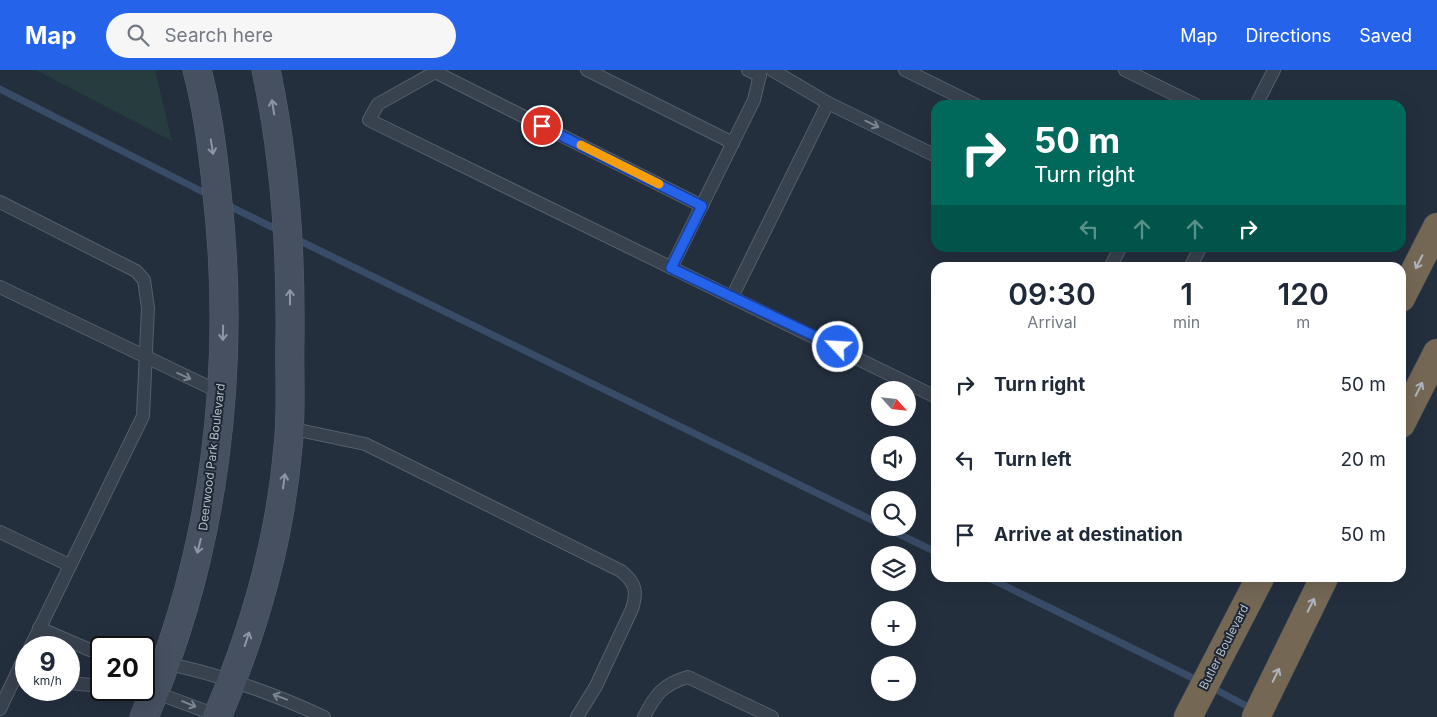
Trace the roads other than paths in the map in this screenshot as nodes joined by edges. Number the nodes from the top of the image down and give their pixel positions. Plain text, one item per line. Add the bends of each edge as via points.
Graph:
1 (196, 70) edge
2 (266, 70) edge
3 (587, 70) edge
4 (772, 70) edge
5 (905, 70) edge
6 (1125, 70) edge
7 (437, 71) edge
8 (1270, 71) edge
9 (756, 72) edge
10 (966, 100) edge
11 (1186, 100) edge
12 (1258, 100) edge
13 (828, 103) junction
14 (733, 143) junction
15 (931, 154) edge
16 (0, 202) edge
17 (702, 206) junction
18 (1437, 227) edge
19 (671, 268) junction
20 (0, 287) edge
21 (1406, 288) edge
22 (732, 297) junction
23 (1437, 353) edge
24 (144, 358) junction
25 (931, 395) edge
26 (222, 397) junction
27 (1406, 414) edge
28 (289, 428) junction
29 (0, 532) edge
30 (69, 565) junction
31 (1258, 582) edge
32 (1322, 582) edge
33 (39, 628) junction
34 (35, 636) edge
35 (90, 650) edge
36 (155, 661) edge
37 (232, 679) junction
38 (15, 685) edge
39 (155, 692) edge
40 (148, 701) edge
41 (0, 709) edge
42 (144, 717) edge
43 (219, 717) edge
44 (324, 717) edge
45 (577, 717) edge
46 (644, 717) edge
47 (772, 717) edge
48 (1188, 717) edge
49 (1256, 717) edge

1 -> 26 main road, Deerwood Park Boulevard via 204,98 220,218 224,284
28 -> 2 main road via 290,251 279,145
3 - 14 lane
4 - 13 lane
5 - 10 lane
6 - 11 lane
7 - 17 lane
7 - 19 lane via 378,104 369,120
8 - 12 lane
9 - 14 lane via 754,100
13 -> 15 lane
13 - 22 lane
14 - 17 lane
16 - 24 lane via 136,270 144,280 148,300
17 - 19 lane
18 -> 21 highway
19 - 22 lane
20 - 24 lane
22 - 25 lane
27 -> 23 highway
24 -> 26 lane via 209,387
24 - 30 lane via 143,416
26 -> 36 main road, Deerwood Park Boulevard via 207,515 179,624
37 -> 28 main road via 255,614 275,540
28 - 45 lane via 365,444 621,570 633,580 637,596 632,609 596,686
29 - 30 lane
30 - 33 lane
31 - 48 highway, Butler Boulevard
49 -> 32 highway
33 - 34 lane
33 - 35 lane
36 - 37 lane
37 - 43 main road
44 -> 37 lane
38 - 41 lane
39 -> 43 lane
40 - 42 main road, Deerwood Park Boulevard
46 - 47 lane via 652,701 671,682 688,677

